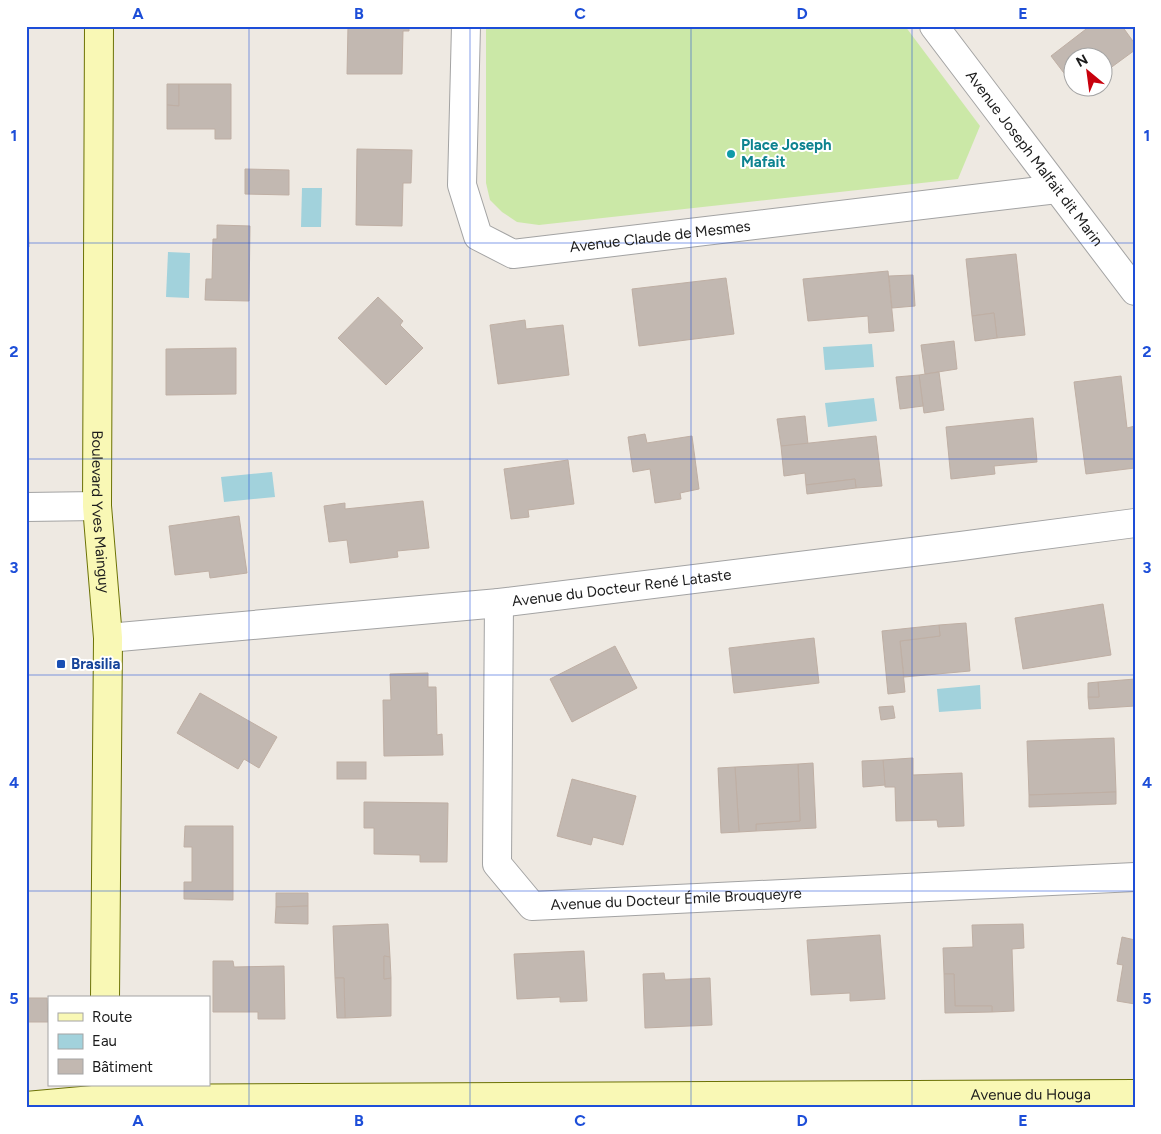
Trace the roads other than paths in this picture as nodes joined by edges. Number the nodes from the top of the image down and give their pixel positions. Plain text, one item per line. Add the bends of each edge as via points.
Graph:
1 (99, 26) edge
2 (466, 26) edge
3 (934, 26) edge
4 (1057, 189) junction
5 (1135, 291) edge
6 (97, 506) junction
7 (26, 507) edge
8 (1135, 523) edge
9 (499, 603) junction
10 (108, 638) junction
11 (1135, 877) edge
12 (105, 996) edge
13 (104, 1092) edge
14 (1135, 1094) edge
15 (944, 1101) edge
16 (76, 1104) edge
17 (26, 1106) edge

1 - 6 main road, Boulevard Yves Mainguy
2 - 4 street, Avenue Claude de Mesmes via 462,185 478,236 513,254
3 - 4 street, Avenue Joseph Malfait dit Marin
4 - 5 street, Avenue Joseph Malfait dit Marin
6 - 7 street
6 - 10 main road, Boulevard Yves Mainguy
8 - 9 street, Avenue du Docteur René Lataste
9 - 10 street, Avenue du Docteur René Lataste
9 - 11 street, Avenue du Docteur Émile Brouqueyre via 497,864 532,906
10 - 12 main road, Boulevard Yves Mainguy
13 - 15 main road, Avenue du Houga
13 - 16 main road, Avenue du Houga
14 - 15 main road, Avenue du Houga
16 - 17 main road, Avenue du Houga

